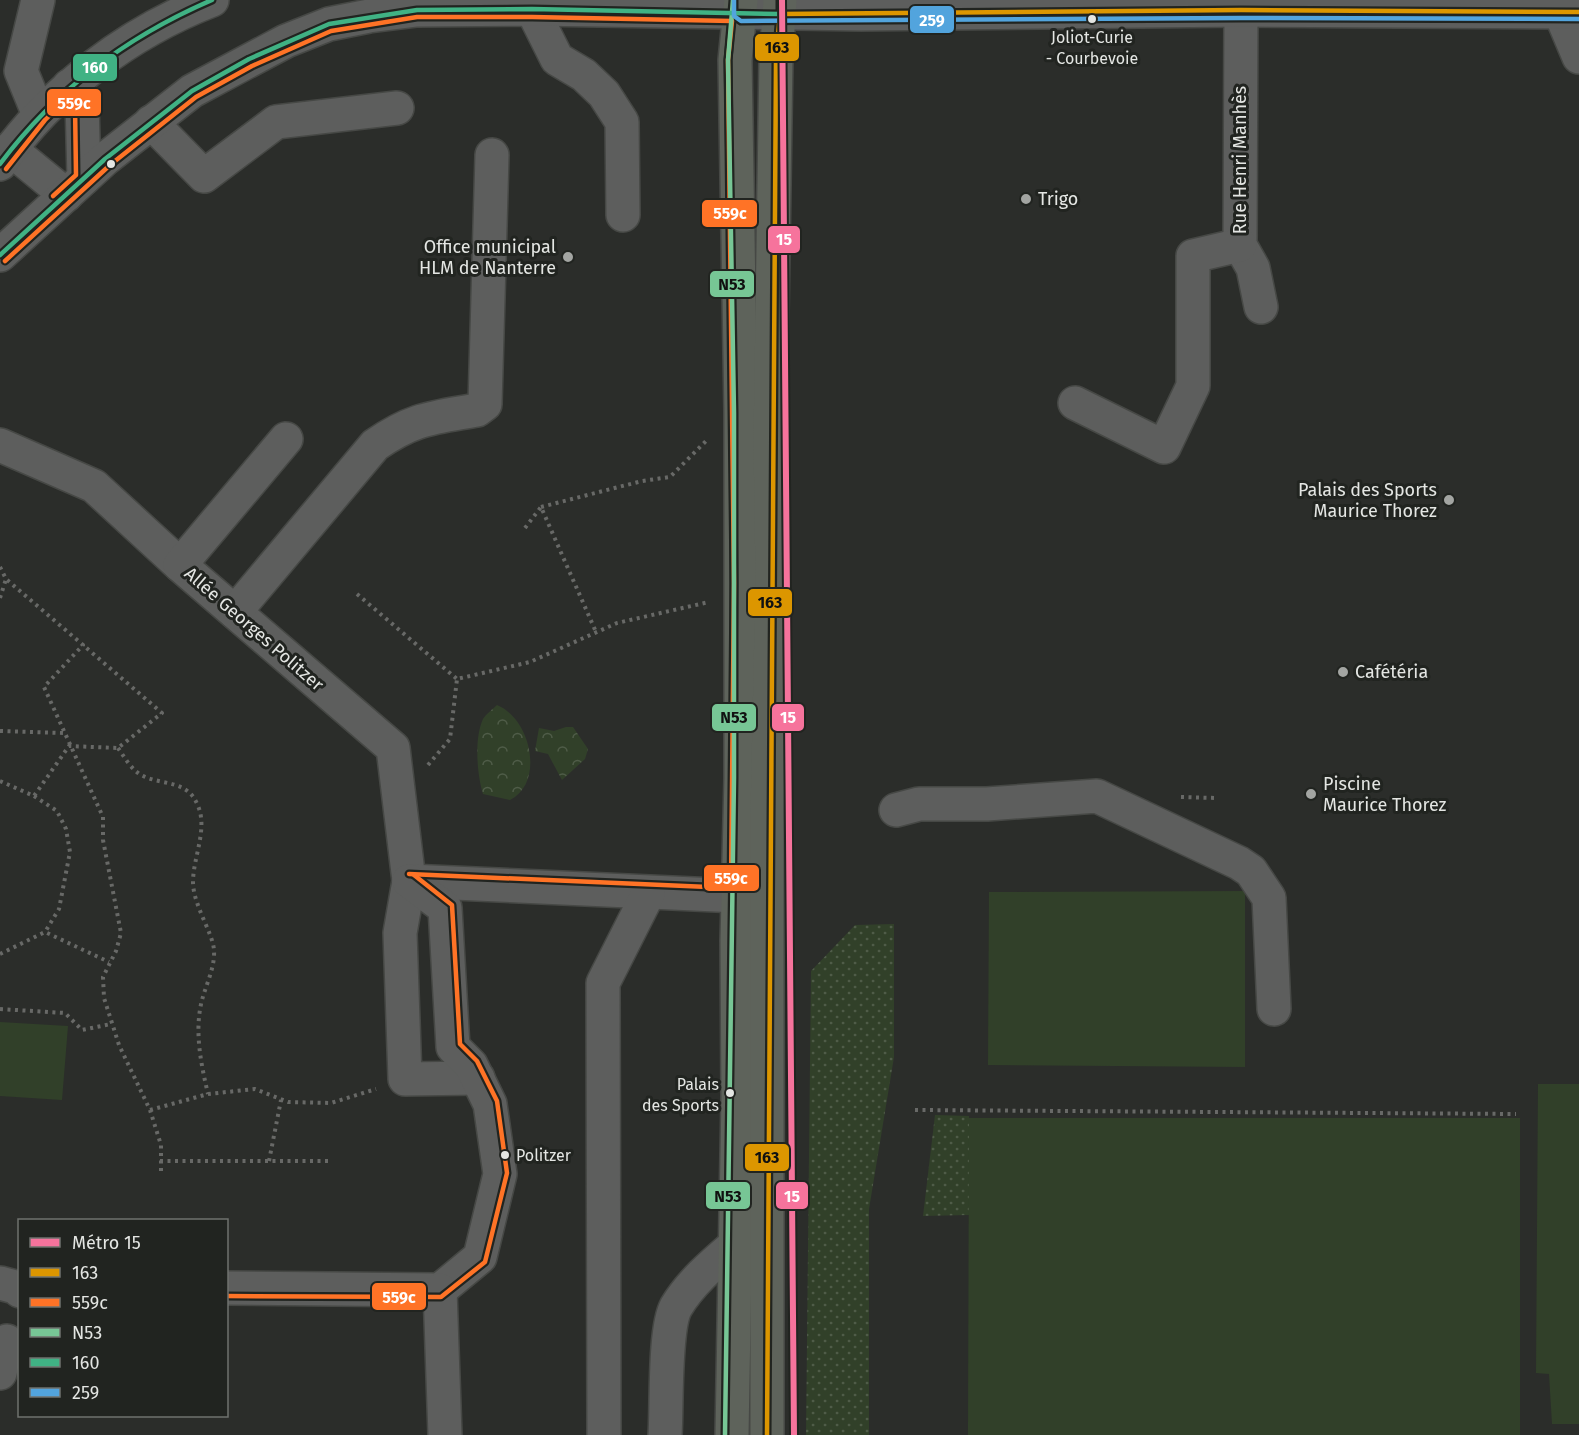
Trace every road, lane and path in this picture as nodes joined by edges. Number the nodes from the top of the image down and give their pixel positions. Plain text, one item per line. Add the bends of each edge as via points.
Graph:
1 (38, 0) edge
2 (212, 0) edge
3 (1198, 5) edge
4 (741, 7) edge
5 (780, 7) edge
6 (532, 9) junction
7 (1241, 10) junction
8 (1570, 12) edge
9 (1579, 57) edge
10 (11, 69) edge
11 (69, 86) junction
12 (397, 108) dead end
13 (39, 115) junction
14 (151, 122) junction
15 (492, 155) dead end
16 (5, 156) edge
17 (75, 187) junction
18 (622, 215) dead end
19 (1240, 244) junction
20 (0, 255) edge
21 (1261, 307) dead end
22 (1075, 403) dead end
23 (741, 413) junction
24 (286, 439) dead end
25 (0, 445) edge
26 (541, 507) junction
27 (525, 528) dead end
28 (180, 565) junction
29 (0, 567) edge
30 (6, 579) junction
31 (357, 594) dead end
32 (741, 594) junction
33 (0, 598) edge
34 (235, 612) junction
35 (596, 632) junction
36 (83, 645) junction
37 (457, 679) junction
38 (0, 730) edge
39 (64, 733) junction
40 (69, 746) junction
41 (118, 748) junction
42 (0, 781) edge
43 (34, 796) junction
44 (399, 801) junction
45 (896, 810) dead end
46 (409, 881) junction
47 (648, 894) junction
48 (738, 896) junction
49 (45, 932) junction
50 (0, 954) edge
51 (109, 962) junction
52 (0, 1009) edge
53 (1274, 1009) dead end
54 (111, 1024) junction
55 (478, 1078) junction
56 (405, 1079) junction
57 (208, 1094) junction
58 (281, 1100) junction
59 (150, 1110) junction
60 (915, 1110) dead end
61 (1516, 1114) dead end
62 (160, 1161) junction
63 (269, 1161) junction
64 (328, 1161) dead end
65 (161, 1174) dead end
66 (736, 1244) junction
67 (0, 1283) edge
68 (228, 1288) edge
69 (18, 1290) edge
70 (440, 1290) junction
71 (9, 1339) edge
72 (0, 1373) edge
73 (446, 1435) edge
74 (604, 1435) edge
75 (665, 1435) edge
76 (732, 1435) edge
77 (766, 1435) edge

1 - 10 street
2 - 11 street via 155,25
3 - 5 street
3 - 7 street
4 - 5 street
4 - 6 street
4 - 23 main road via 735,60
5 - 77 main road via 770,441
6 - 14 street via 417,10 329,24 249,59 192,91
6 - 18 street via 557,59 598,87 622,122
7 - 8 street
7 - 19 street, Rue Henri Manhès
8 - 9 street
10 - 13 street
11 - 13 street
11 - 17 street via 82,101
12 - 14 street via 276,122 204,176
13 - 16 street
14 - 17 street
15 - 34 street via 485,404 477,410 418,420 375,445
16 - 17 street
17 - 20 street
19 - 21 street, Rue Henri Manhès via 1253,268
19 - 22 street via 1193,256 1193,386 1164,447
23 - 26 path via 670,477
23 - 32 main road
24 - 28 street
25 - 28 street, Allée Georges Politzer via 94,486
26 - 27 path
26 - 35 path
28 - 34 street, Allée Georges Politzer
29 - 30 path
30 - 33 path
30 - 36 path
31 - 37 path
32 - 35 path via 617,623
32 - 48 main road
34 - 44 street, Allée Georges Politzer via 393,748
35 - 37 path via 530,662
36 - 39 path via 44,687
36 - 41 path via 162,713
37 - 44 path via 450,739
38 - 39 path
39 - 40 path
40 - 41 path
40 - 43 path
40 - 51 path via 103,817 103,840 121,933
41 - 57 path via 133,769 143,776 176,783 198,805 202,821 192,884 214,950 199,1028
42 - 43 path
43 - 49 path via 57,811 66,829 70,852 59,909
44 - 46 street, Allée Georges Politzer
45 - 53 street via 919,804 987,804 1097,796 1239,863 1251,871 1269,898
46 - 47 street
46 - 55 street via 445,908 453,1047
46 - 56 street, Allée Georges Politzer via 400,933
47 - 48 street
47 - 74 street via 603,983
48 - 66 main road
49 - 50 path
49 - 51 path
51 - 54 path via 103,977
52 - 54 path via 65,1013 82,1030
54 - 59 path
55 - 56 street
55 - 70 street via 490,1104 500,1174 480,1257
56 - 58 path via 331,1103
57 - 58 path via 255,1089
57 - 59 path
58 - 63 path
59 - 62 path via 160,1145
60 - 61 path
62 - 63 path
62 - 65 path
63 - 64 path
66 - 75 street via 701,1275 675,1310 670,1334
66 - 76 main road
67 - 69 street
68 - 70 street
70 - 73 street
71 - 72 street

